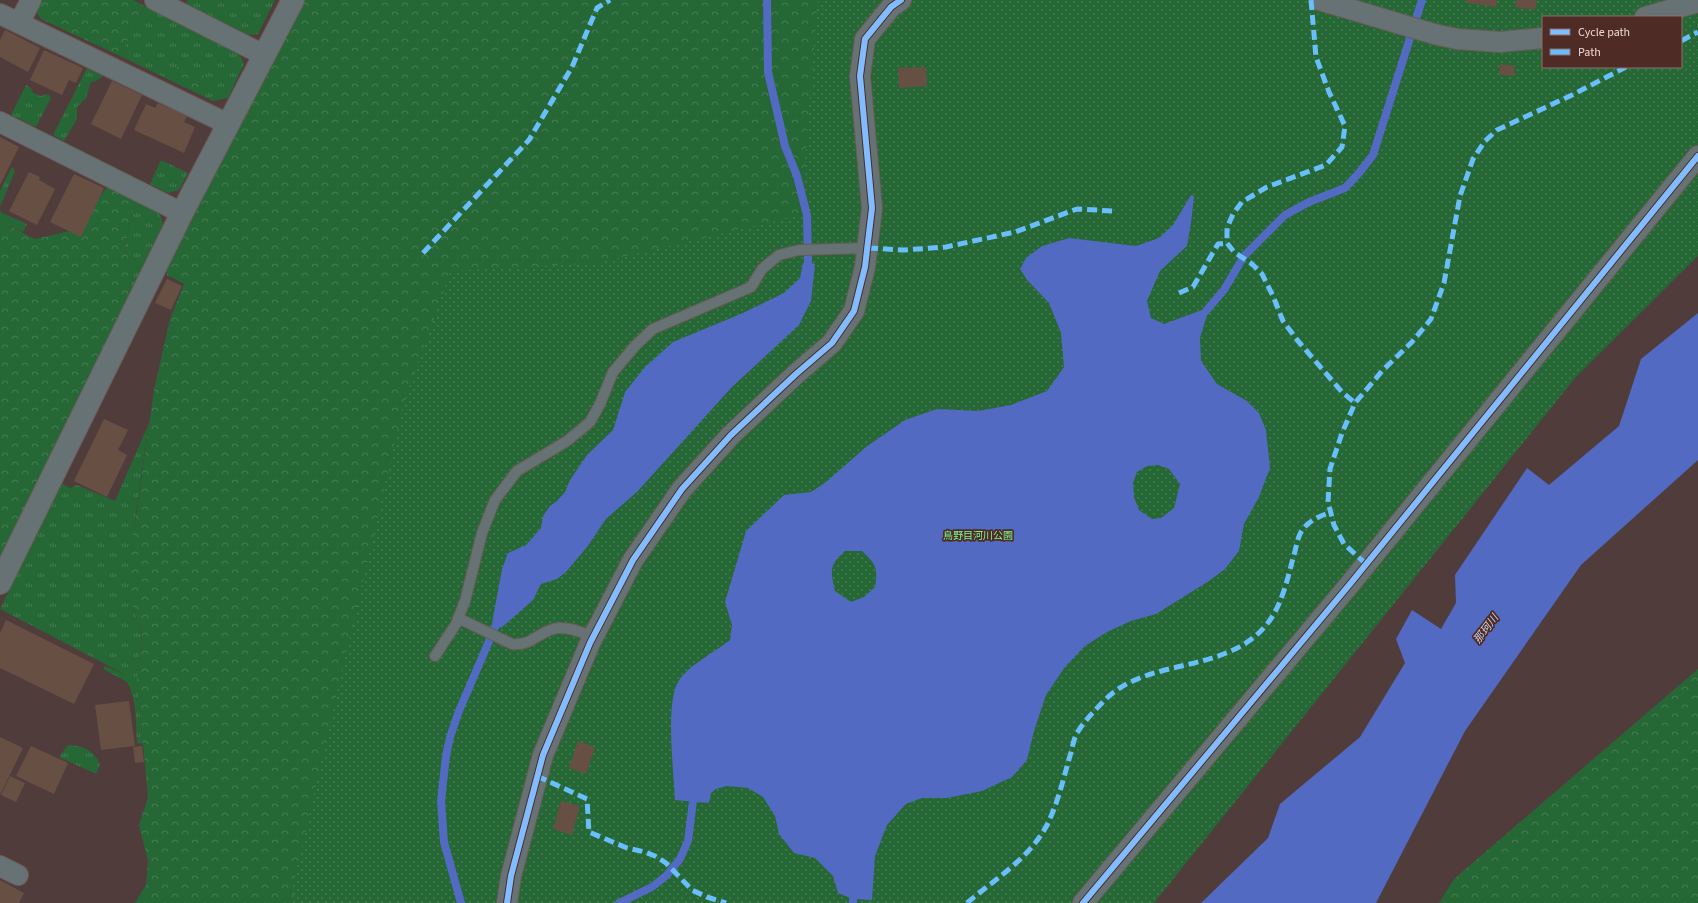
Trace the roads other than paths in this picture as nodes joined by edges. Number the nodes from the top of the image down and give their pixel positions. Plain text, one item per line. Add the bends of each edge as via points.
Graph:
1 (31, 0) edge
2 (155, 0) edge
3 (293, 0) edge
4 (901, 0) edge
5 (1319, 0) edge
6 (1698, 2) edge
7 (0, 14) edge
8 (1649, 16) edge
9 (19, 23) junction
10 (1542, 38) edge
11 (264, 55) junction
12 (0, 122) edge
13 (228, 124) junction
14 (1698, 156) edge
15 (182, 214) junction
16 (868, 248) junction
17 (0, 583) edge
18 (458, 618) junction
19 (593, 637) junction
20 (435, 656) dead end
21 (0, 866) edge
22 (18, 875) dead end
23 (507, 903) edge
24 (1083, 903) edge

1 - 9 street
2 - 11 street
3 - 11 street
4 - 16 street via 891,7 865,39 860,76 872,208
5 - 10 street via 1457,39 1500,42
6 - 8 street
7 - 9 street
9 - 13 street
11 - 13 street
12 - 15 street
13 - 15 street
14 - 24 street via 1345,590
15 - 17 street
16 - 18 lane via 799,250 779,255 762,269 751,287 653,329 613,372 590,422 567,441 517,471 495,500 482,533 465,601
16 - 19 street via 854,310 832,343 732,435 682,489 634,560
18 - 19 lane via 507,642 520,645 559,628 576,630
18 - 20 lane
19 - 23 street via 543,756 511,876
21 - 22 street

